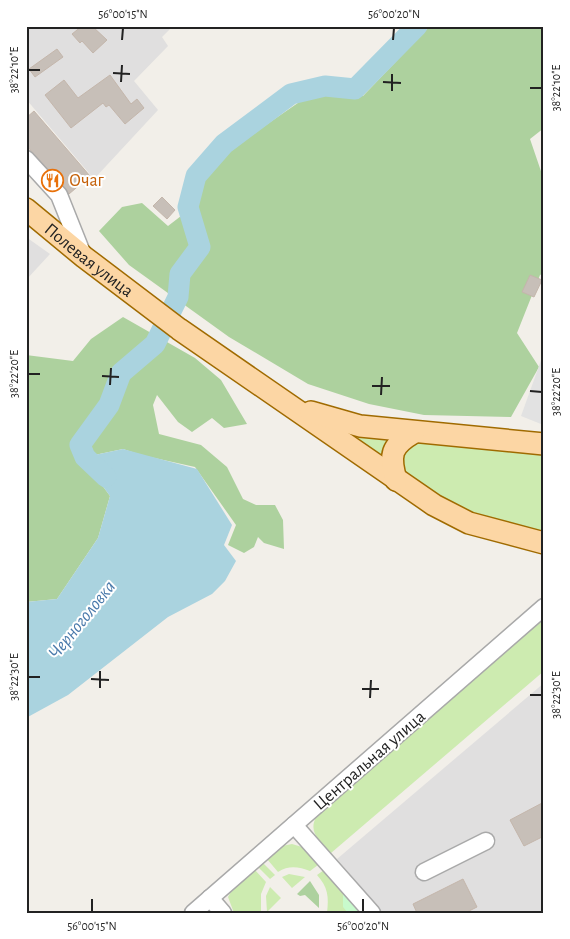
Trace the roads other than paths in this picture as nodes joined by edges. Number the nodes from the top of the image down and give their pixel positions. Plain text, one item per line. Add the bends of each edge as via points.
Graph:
1 (26, 159) edge
2 (26, 209) edge
3 (84, 257) junction
4 (292, 406) junction
5 (413, 433) junction
6 (544, 444) edge
7 (396, 480) junction
8 (544, 543) edge
9 (544, 607) edge
10 (294, 825) junction
11 (486, 841) dead end
12 (424, 872) dead end
13 (210, 898) junction
14 (193, 913) edge
15 (223, 913) edge
16 (372, 913) edge

1 - 3 street via 59,195
2 - 3 main road, Полевая улица
3 - 4 main road, Полевая улица via 179,329
4 - 5 main road via 360,426
4 - 7 main road
5 - 6 main road
5 - 7 main road via 401,440 393,452 391,464
7 - 8 main road via 434,505 469,522
9 - 10 street, Центральная улица
10 - 13 street, Центральная улица
10 - 16 street
11 - 12 street
13 - 14 street, Центральная улица
13 - 15 street

